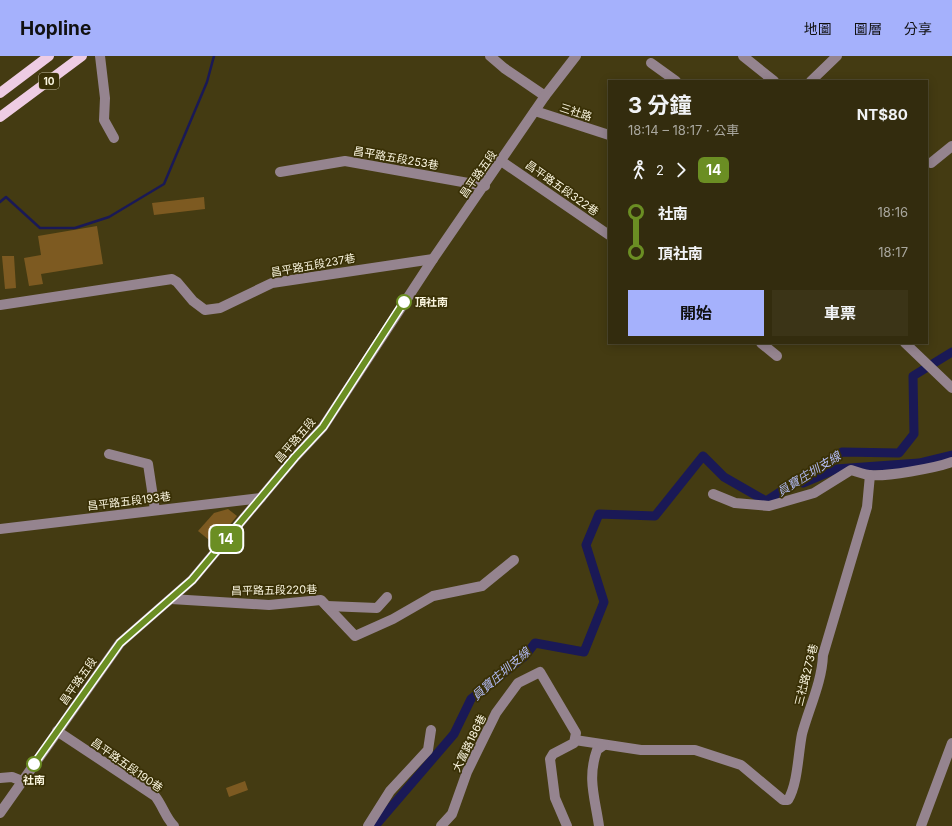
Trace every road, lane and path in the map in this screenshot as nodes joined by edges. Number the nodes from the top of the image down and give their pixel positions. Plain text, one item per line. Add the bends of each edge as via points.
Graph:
1 (49, 56) edge
2 (82, 56) edge
3 (100, 56) edge
4 (490, 56) edge
5 (576, 56) edge
6 (743, 56) edge
7 (837, 56) edge
8 (651, 63) dead end
9 (675, 80) edge
10 (773, 80) edge
11 (812, 80) edge
12 (0, 93) edge
13 (545, 96) junction
14 (535, 111) junction
15 (0, 117) edge
16 (608, 135) edge
17 (114, 138) dead end
18 (952, 146) edge
19 (502, 161) junction
20 (931, 163) dead end
21 (280, 172) dead end
22 (485, 186) junction
23 (608, 234) edge
24 (433, 259) junction
25 (0, 305) edge
26 (762, 344) edge
27 (906, 344) edge
28 (777, 356) dead end
29 (952, 388) edge
30 (109, 454) dead end
31 (952, 462) edge
32 (870, 475) junction
33 (713, 494) dead end
34 (261, 498) junction
35 (155, 510) junction
36 (0, 529) edge
37 (514, 560) dead end
38 (387, 597) dead end
39 (171, 599) junction
40 (327, 606) junction
41 (431, 730) dead end
42 (57, 731) junction
43 (575, 740) junction
44 (952, 743) edge
45 (604, 745) junction
46 (0, 778) edge
47 (22, 780) junction
48 (0, 813) edge
49 (174, 826) edge
50 (368, 826) edge
51 (441, 826) edge
52 (567, 826) edge
53 (599, 826) edge
54 (921, 826) edge

1 - 12 main road, 10
2 - 15 main road, 10
3 - 17 street via 105,98 104,120
4 - 13 street
5 - 13 street, 昌平路五段
6 - 10 street
7 - 11 street
8 - 9 street
13 - 14 street, 昌平路五段
14 - 16 street, 三社路
14 - 19 street, 昌平路五段
18 - 20 street
19 - 22 street, 昌平路五段
19 - 23 street, 昌平路五段322巷
21 - 22 street, 昌平路五段253巷 via 345,161
22 - 24 street, 昌平路五段
24 - 25 street, 昌平路五段237巷 via 272,283 220,308 205,310 172,279
24 - 34 street, 昌平路五段 via 323,427
26 - 28 street
27 - 29 street
30 - 35 street via 148,464
31 - 32 street via 911,471
32 - 33 street via 851,470 814,493 769,506 734,503
32 - 45 street, 三社路273巷 via 867,507 823,655 823,669 802,734 788,800 783,800 741,765 695,750 641,750
34 - 35 street, 昌平路五段193巷
34 - 39 street, 昌平路五段 via 192,580
35 - 36 street, 昌平路五段193巷
37 - 40 street, 昌平路五段220巷 via 482,586 433,596 393,619 355,636
38 - 40 street, 昌平路五段220巷 via 377,608
39 - 40 street, 昌平路五段220巷 via 269,605 321,600
39 - 42 street, 昌平路五段 via 120,643
41 - 50 street via 428,750 390,791
42 - 47 street, 昌平路五段
42 - 49 street, 昌平路五段190巷 via 155,796
43 - 45 street
43 - 51 street, 大富路186巷 via 576,733 540,672 518,682 496,713 467,772 452,814
43 - 52 street via 553,754 550,759 555,798
44 - 54 street
45 - 53 street via 597,750 592,772 593,799
46 - 47 street via 12,777
47 - 48 street, 昌平路五段

